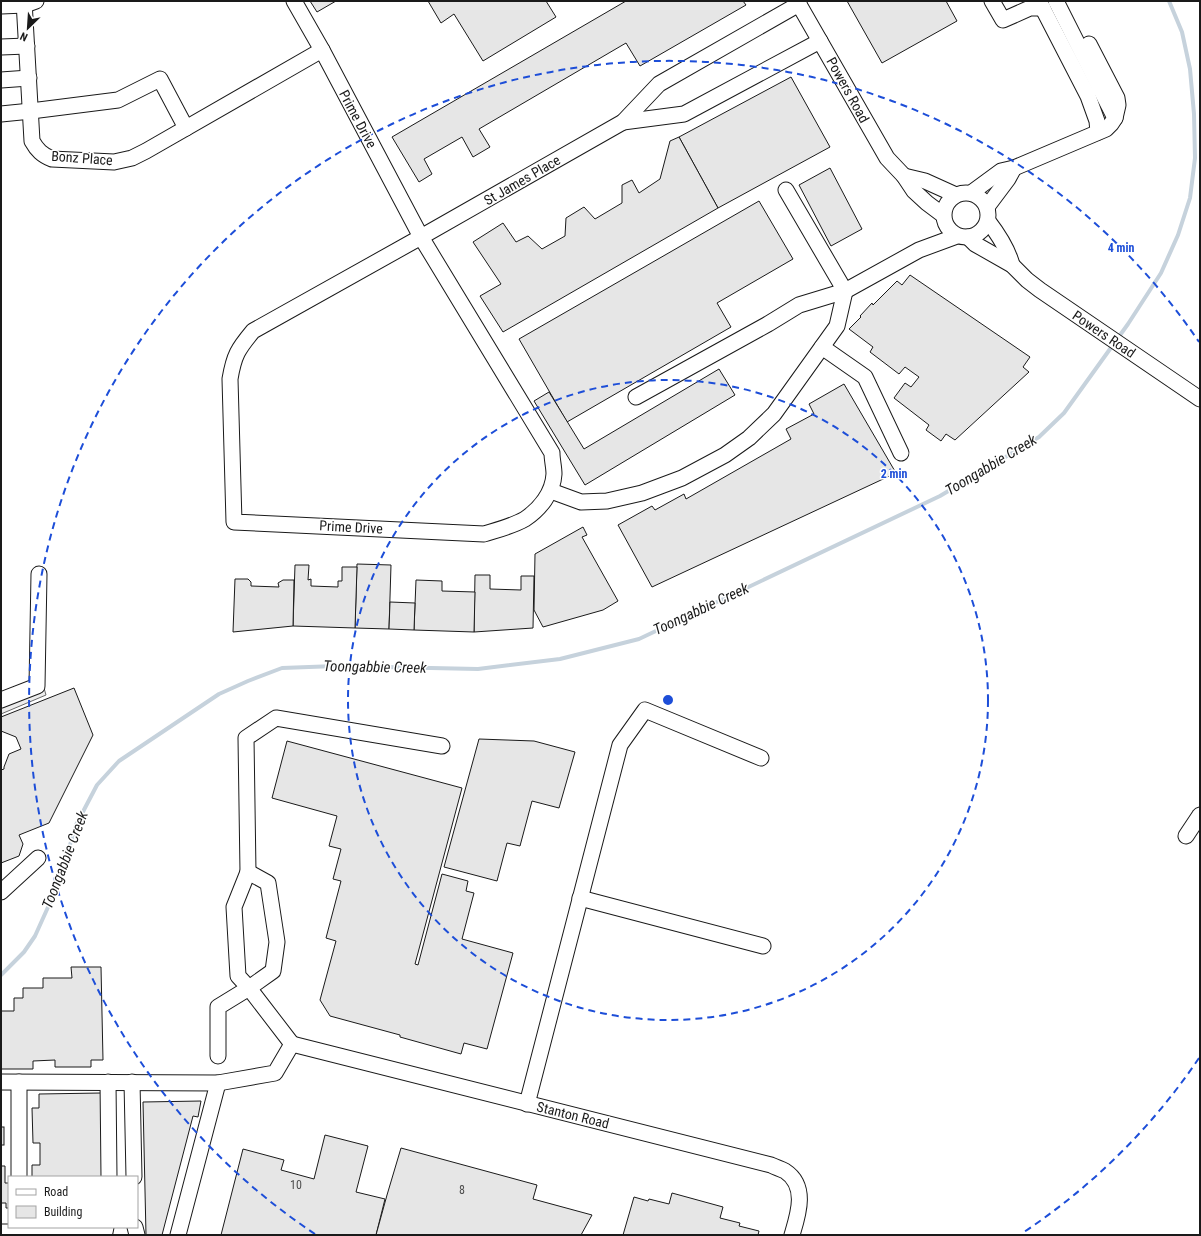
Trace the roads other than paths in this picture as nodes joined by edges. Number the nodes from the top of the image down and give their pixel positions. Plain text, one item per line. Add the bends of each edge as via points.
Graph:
1 (294, 1) edge
2 (992, 1) edge
3 (1067, 1) edge
4 (28, 2) edge
5 (798, 3) edge
6 (1046, 3) edge
7 (1, 6) edge
8 (820, 41) junction
9 (27, 46) junction
10 (1, 47) edge
11 (322, 50) junction
12 (29, 78) junction
13 (1, 80) edge
14 (31, 111) junction
15 (1, 114) edge
16 (1115, 118) junction
17 (623, 122) junction
18 (186, 128) junction
19 (1098, 132) junction
20 (1014, 168) junction
21 (904, 176) junction
22 (786, 190) dead end
23 (963, 194) junction
24 (987, 214) junction
25 (944, 218) junction
26 (963, 236) junction
27 (421, 238) junction
28 (919, 250) junction
29 (1012, 265) junction
30 (845, 291) junction
31 (822, 347) junction
32 (636, 398) dead end
33 (1200, 399) edge
34 (901, 453) dead end
35 (551, 491) junction
36 (39, 574) dead end
37 (1, 700) edge
38 (442, 746) dead end
39 (761, 758) dead end
40 (1200, 815) edge
41 (1186, 836) dead end
42 (38, 858) dead end
43 (248, 872) junction
44 (1, 892) edge
45 (580, 898) junction
46 (763, 946) dead end
47 (249, 988) junction
48 (292, 1044) junction
49 (218, 1056) dead end
50 (1, 1082) edge
51 (19, 1082) junction
52 (108, 1082) junction
53 (132, 1082) junction
54 (218, 1083) junction
55 (527, 1104) junction
56 (19, 1176) edge
57 (109, 1176) edge
58 (134, 1176) edge
59 (106, 1228) edge
60 (19, 1230) edge
61 (1, 1232) edge
62 (178, 1235) edge
63 (792, 1235) edge

1 - 11 street, Prime Drive
2 - 6 street via 1003,20
3 - 16 street via 1117,98
4 - 7 street
4 - 9 street, Bonz Place
5 - 8 street, Powers Road
5 - 17 street via 659,84
6 - 16 street
6 - 19 street via 1088,96 1097,120
8 - 17 street via 684,114
8 - 21 street, Powers Road via 887,158
9 - 10 street
9 - 12 street, Bonz Place
11 - 18 street, Bonz Place
11 - 27 street, Prime Drive
12 - 13 street
12 - 14 street, Bonz Place
14 - 15 street
14 - 18 street via 118,100 160,79
14 - 18 street, Bonz Place via 32,141 43,155 52,159 114,162 132,158
16 - 19 street via 1112,124
17 - 27 street, St James Place
19 - 20 street
20 - 23 street via 1001,171
20 - 24 street
21 - 23 street
21 - 25 street, Powers Road via 914,191
22 - 30 street
23 - 24 street via 978,196 983,201
23 - 25 street via 951,198 947,203
24 - 26 street via 985,227 981,232 975,236
24 - 29 street, Powers Road via 1009,254
25 - 26 street via 949,230
25 - 28 street
26 - 28 street
26 - 29 street, Powers Road
27 - 35 street, Prime Drive via 552,453 554,474
27 - 35 street, Prime Drive via 253,331 240,348 233,362 230,379 234,522 484,534 524,519 540,506
28 - 30 street
29 - 33 street, Powers Road via 1027,280
30 - 31 street via 837,326
30 - 32 street via 799,305
31 - 34 street via 865,377
31 - 35 street via 774,414 749,438 725,455 682,478 642,493 607,501 581,502
36 - 37 street via 37,686
38 - 43 street via 276,718 246,738
39 - 45 street via 645,710 620,745
40 - 41 street
42 - 44 street
43 - 47 street via 234,907 238,976
43 - 47 street via 268,883 277,942 273,971
45 - 46 street
45 - 55 street
47 - 48 street
47 - 49 street via 218,1007
48 - 54 street via 275,1073
48 - 55 street, Stanton Road
50 - 51 street
51 - 52 street
51 - 56 street
52 - 53 street
52 - 57 street
53 - 54 street
53 - 58 street
54 - 62 street
55 - 63 street, Stanton Road via 785,1171 793,1179 800,1200
59 - 60 street via 105,1232
60 - 61 street

